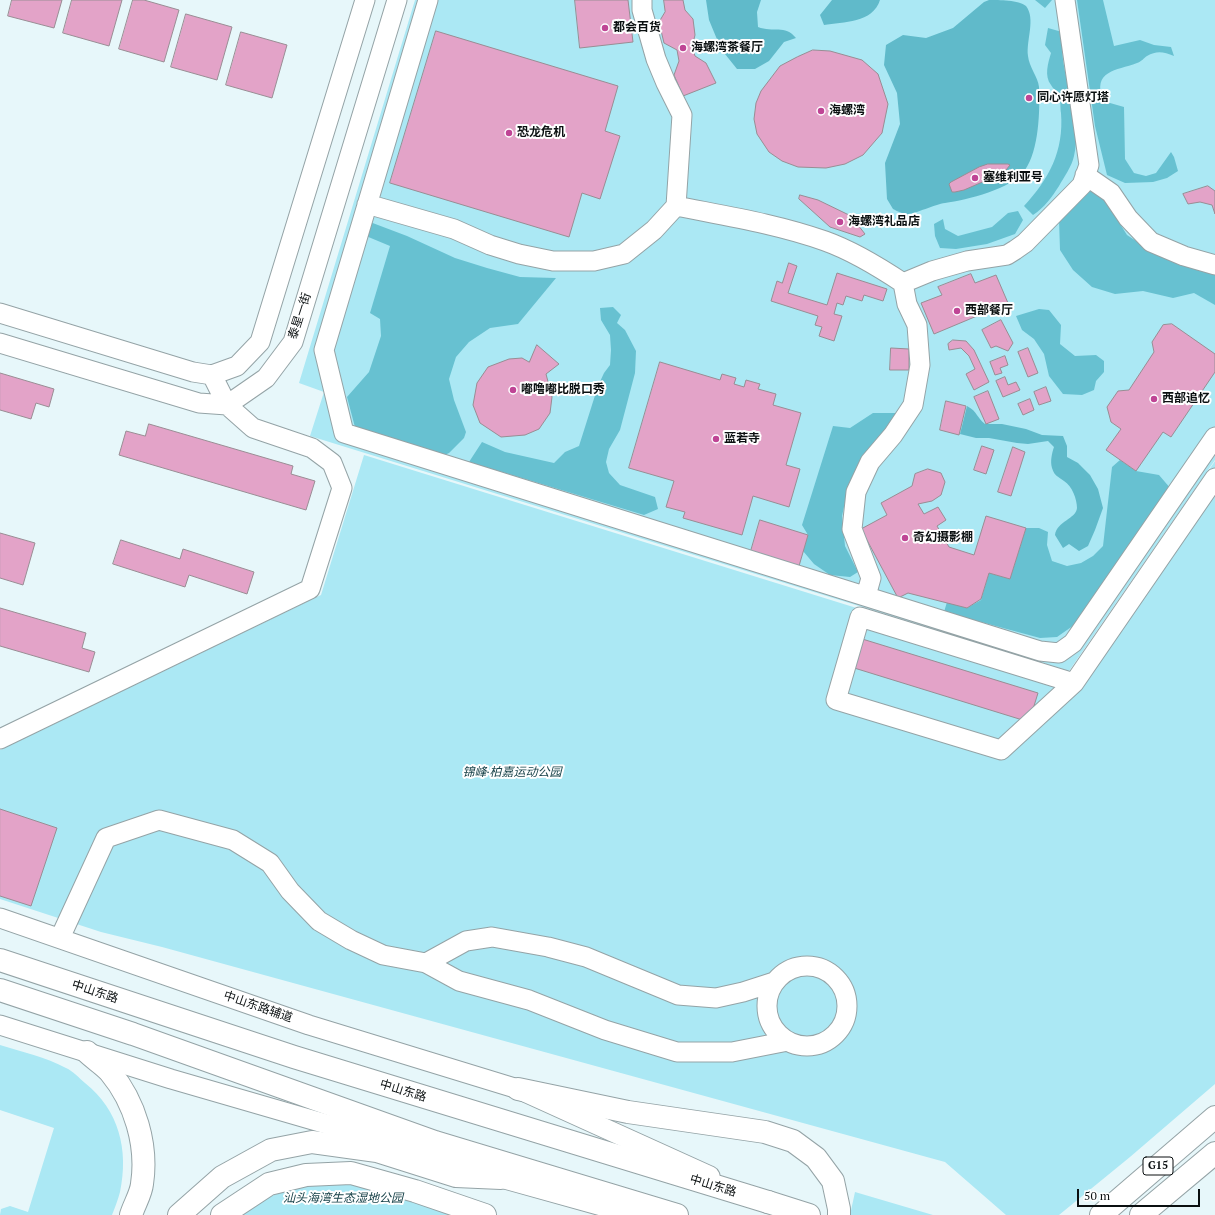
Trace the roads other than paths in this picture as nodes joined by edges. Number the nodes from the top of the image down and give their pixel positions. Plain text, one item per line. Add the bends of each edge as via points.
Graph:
1 (365, 0) edge
2 (397, 0) edge
3 (428, 0) edge
4 (642, 0) edge
5 (1065, 0) edge
6 (1085, 175) junction
7 (367, 204) junction
8 (676, 206) junction
9 (1215, 265) edge
10 (903, 283) junction
11 (0, 313) edge
12 (0, 343) edge
13 (212, 375) junction
14 (227, 405) junction
15 (1215, 438) edge
16 (1215, 478) edge
17 (866, 596) junction
18 (1074, 683) junction
19 (0, 739) edge
20 (0, 918) edge
21 (60, 938) junction
22 (0, 960) edge
23 (426, 963) junction
24 (774, 982) junction
25 (0, 990) edge
26 (0, 1025) edge
27 (788, 1041) junction
28 (87, 1052) junction
29 (518, 1089) junction
30 (1215, 1117) edge
31 (1215, 1153) edge
32 (501, 1178) junction
33 (768, 1202) junction
34 (131, 1215) edge
35 (179, 1215) edge
36 (222, 1215) edge
37 (485, 1215) edge
38 (634, 1215) edge
39 (677, 1215) edge
40 (809, 1215) edge
41 (839, 1215) edge
42 (1101, 1215) edge
43 (1141, 1215) edge

1 - 13 street via 260,342 237,366
2 - 14 street, 泰星一街 via 293,342 266,378
3 - 7 street
4 - 8 street via 642,10 656,59 682,115
5 - 6 street via 1089,165
6 - 9 street via 1111,193 1128,218 1151,242 1184,256
6 - 10 street via 1082,185 1025,243 1007,255 967,261
7 - 8 street via 454,229 490,245 519,254 554,261 594,261 624,254 654,230
7 - 17 street via 324,350 344,433
8 - 10 street via 771,225 826,242 872,264
10 - 17 street via 907,304 917,325 920,365 913,406 870,462 856,492 852,529 871,578
11 - 13 street via 193,372
12 - 14 street via 199,403
13 - 14 street
14 - 19 street via 253,428 312,448 332,463 342,488 310,589
15 - 17 street via 1073,643 1059,653 1040,651
16 - 18 street
18 - 18 street via 860,616 836,700 1001,750
20 - 21 street, 中山东路辅道
21 - 23 street via 106,838 159,820 233,840 270,864 290,891 319,920 351,940 384,955
21 - 29 street, 中山东路辅道 via 309,1025
22 - 33 main road, 中山东路 via 301,1060
23 - 24 street via 466,941 492,937 586,957 678,995 716,998
23 - 27 street via 459,981 529,1000 605,1030 677,1052 732,1052
24 - 27 street via 768,995 770,1021 778,1033
24 - 27 street via 796,967 810,965 822,968 833,975 842,985 847,997 844,1022 837,1033 827,1041 801,1046
25 - 39 main road via 133,1034 436,1142
26 - 28 street
28 - 32 street
28 - 34 main road via 109,1071 120,1086 139,1131 144,1153 142,1185
29 - 33 street, 中山东路辅道
29 - 41 main road via 628,1112 765,1132 793,1141 816,1158 833,1181 840,1209
30 - 42 main road, G15
31 - 43 main road, G15
32 - 35 main road via 456,1176 377,1151 312,1142 271,1150 234,1170 222,1177
32 - 38 street
33 - 40 main road, 中山东路
36 - 37 main road via 269,1184 306,1175 351,1173

